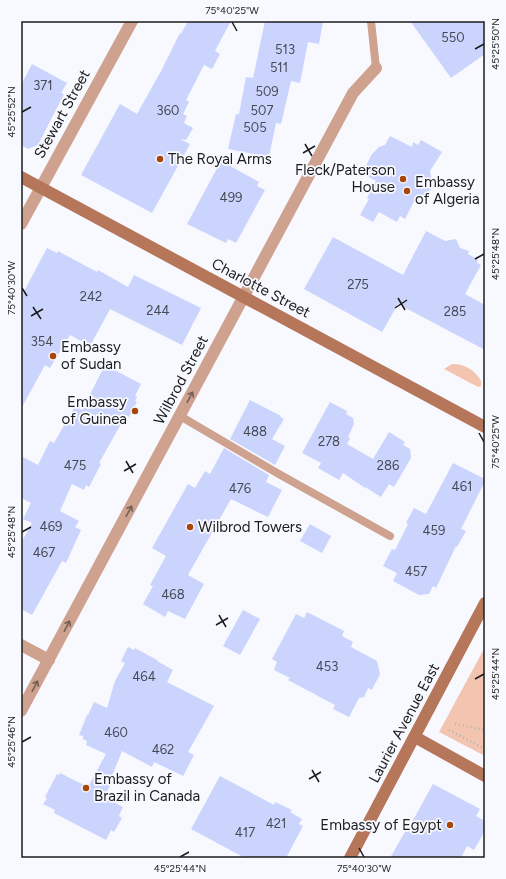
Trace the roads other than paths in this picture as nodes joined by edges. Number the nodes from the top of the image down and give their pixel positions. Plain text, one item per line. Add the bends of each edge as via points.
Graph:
1 (132, 21) edge
2 (371, 21) edge
3 (376, 68) joint
4 (21, 177) edge
5 (40, 187) junction
6 (21, 224) edge
7 (244, 297) junction
8 (180, 416) junction
9 (485, 427) edge
10 (390, 536) dead end
11 (485, 604) edge
12 (21, 645) edge
13 (49, 660) junction
14 (21, 711) edge
15 (415, 737) junction
16 (485, 776) edge
17 (350, 858) edge

1 - 5 street, Stewart Street
2 - 3 lane
3 - 7 street, Wilbrod Street via 353,93
4 - 5 street, Charlotte Street
5 - 6 street, Stewart Street
5 - 7 street, Charlotte Street
8 -> 7 street, Wilbrod Street
7 - 9 street, Charlotte Street
8 - 10 lane
13 -> 8 street, Wilbrod Street
11 - 15 street, Laurier Avenue East
12 - 13 street
14 -> 13 street, Wilbrod Street
15 - 16 street
15 - 17 street, Laurier Avenue East

